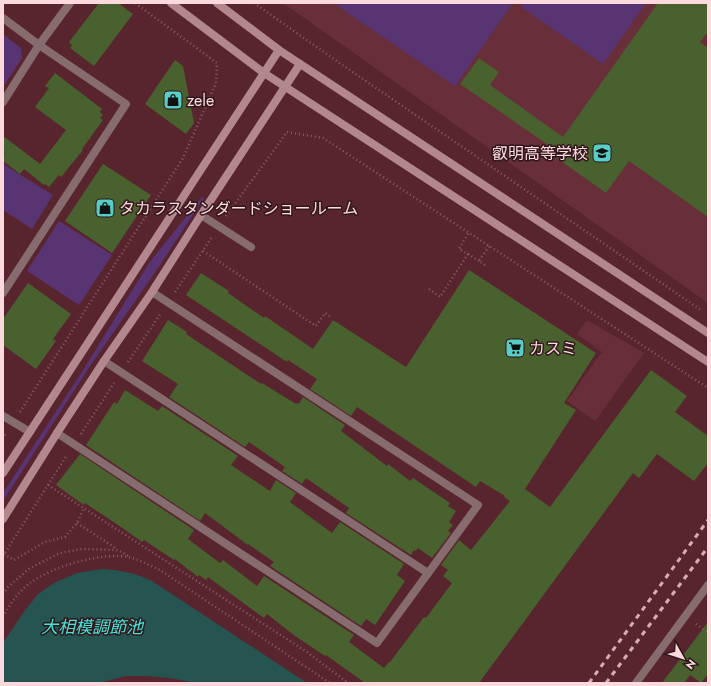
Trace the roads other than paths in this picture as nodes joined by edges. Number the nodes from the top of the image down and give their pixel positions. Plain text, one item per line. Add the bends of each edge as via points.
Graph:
1 (70, 3) edge
2 (171, 3) edge
3 (217, 3) edge
4 (3, 18) edge
5 (39, 45) junction
6 (279, 50) junction
7 (300, 64) junction
8 (264, 73) junction
9 (285, 87) junction
10 (3, 102) edge
11 (201, 215) junction
12 (251, 247) dead end
13 (152, 292) junction
14 (3, 293) edge
15 (708, 333) edge
16 (104, 361) junction
17 (708, 362) edge
18 (3, 416) edge
19 (30, 432) junction
20 (57, 433) junction
21 (3, 473) edge
22 (3, 519) edge
23 (428, 573) junction
24 (708, 585) edge
25 (636, 683) edge

1 - 5 street
2 - 8 street
3 - 6 street
4 - 5 street
5 - 10 street
5 - 14 street via 126,104
6 - 7 street
6 - 8 street
7 - 9 street
7 - 15 street
8 - 9 street
8 - 19 street
9 - 11 street
9 - 17 street
11 - 12 street
11 - 13 street
13 - 16 street
13 - 23 street via 478,505
16 - 20 street
16 - 23 street
18 - 19 street
19 - 21 street
20 - 22 street
20 - 23 street via 377,643
24 - 25 street

